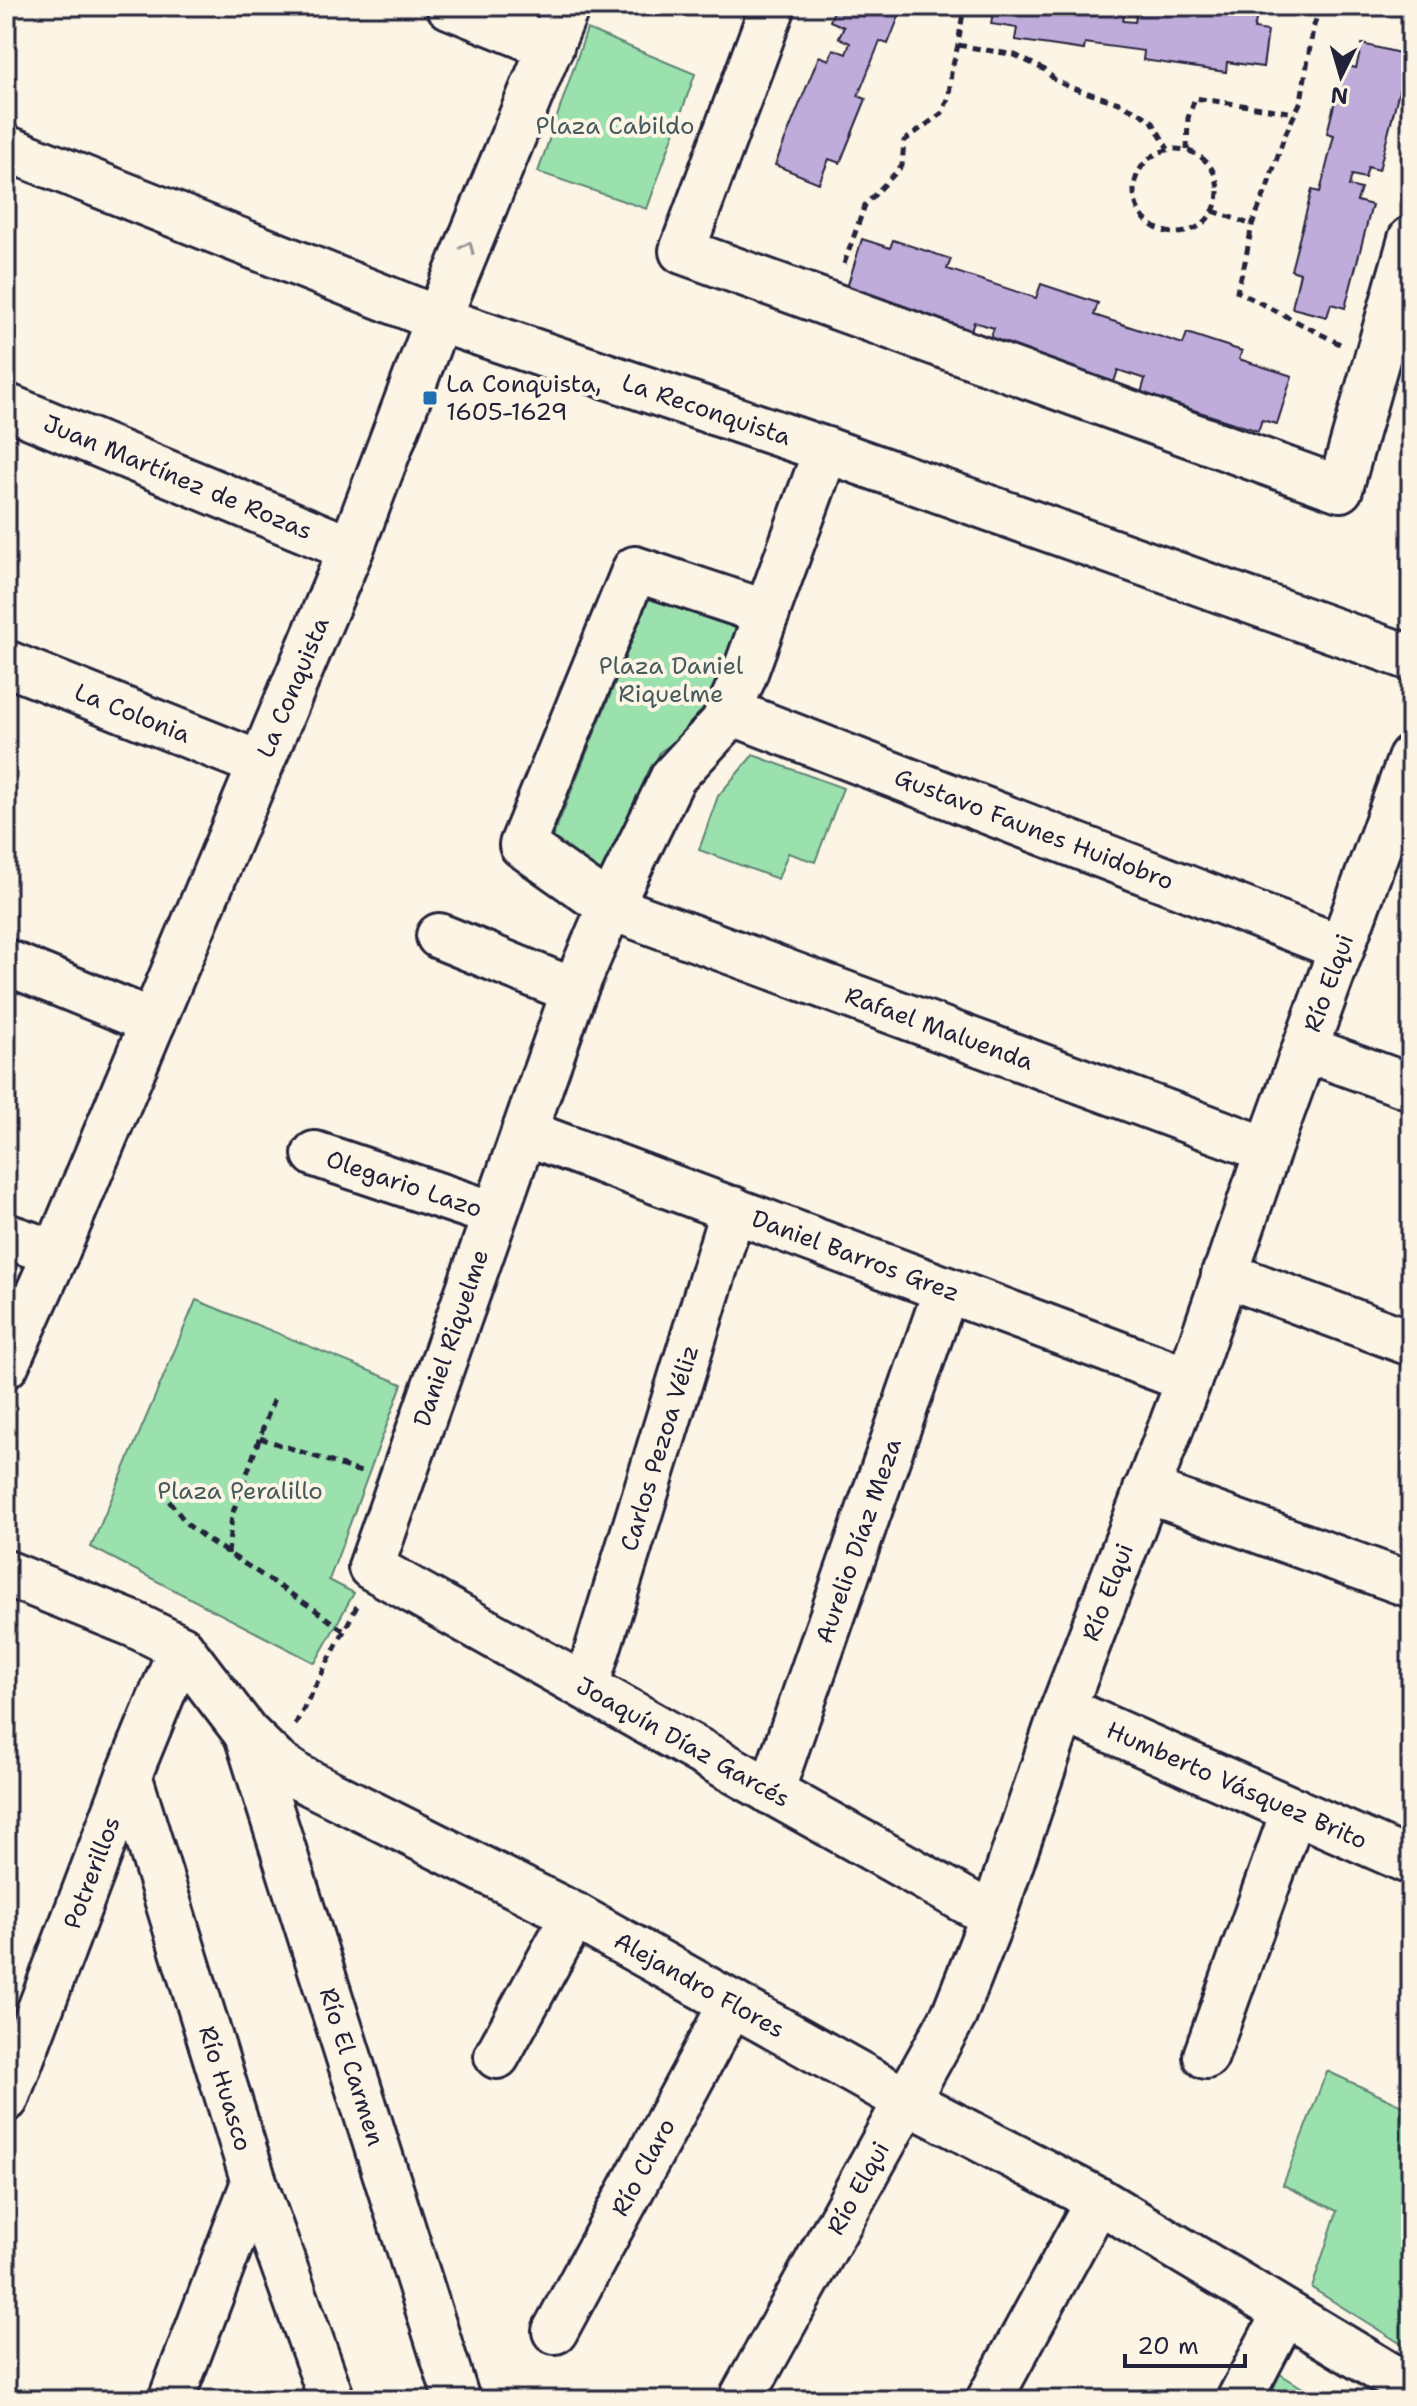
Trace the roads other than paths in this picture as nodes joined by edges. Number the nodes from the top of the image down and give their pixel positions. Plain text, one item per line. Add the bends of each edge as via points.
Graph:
1 (449, 6) edge
2 (567, 6) edge
3 (773, 6) edge
4 (551, 47) junction
5 (6, 148) edge
6 (1411, 239) edge
7 (438, 319) junction
8 (6, 406) edge
9 (826, 450) junction
10 (351, 549) junction
11 (767, 613) junction
12 (1411, 658) edge
13 (6, 663) edge
14 (728, 711) junction
15 (1411, 757) edge
16 (260, 764) junction
17 (1400, 819) edge
18 (610, 907) junction
19 (439, 936) dead end
20 (1342, 948) junction
21 (6, 962) edge
22 (574, 991) junction
23 (153, 1022) junction
24 (1306, 1049) junction
25 (1411, 1087) edge
26 (524, 1132) junction
27 (1268, 1150) junction
28 (315, 1154) dead end
29 (733, 1209) junction
30 (494, 1214) junction
31 (6, 1236) edge
32 (56, 1253) junction
33 (1224, 1274) junction
34 (946, 1290) junction
35 (1411, 1343) edge
36 (6, 1365) edge
37 (1189, 1380) junction
38 (1146, 1490) junction
39 (371, 1567) joint
40 (6, 1573) edge
41 (1411, 1585) edge
42 (181, 1648) junction
43 (586, 1687) junction
44 (1063, 1709) junction
45 (261, 1747) junction
46 (129, 1775) junction
47 (771, 1792) junction
48 (1294, 1810) junction
49 (1411, 1862) edge
50 (574, 1915) junction
51 (993, 1916) junction
52 (732, 2003) junction
53 (497, 2056) dead end
54 (1206, 2056) dead end
55 (6, 2099) edge
56 (907, 2101) junction
57 (254, 2182) junction
58 (1098, 2200) junction
59 (1285, 2313) junction
60 (555, 2331) dead end
61 (1411, 2388) edge
62 (171, 2400) edge
63 (332, 2400) edge
64 (457, 2400) edge
65 (741, 2400) edge
66 (989, 2400) edge
67 (1239, 2400) edge

1 - 4 street
2 - 4 street, La Conquista
3 - 6 street via 682,251 1340,489
7 -> 4 street, La Conquista
5 - 7 street, La Reconquista
7 - 9 street, La Reconquista
7 - 10 street, La Conquista
8 - 10 street, Juan Martínez de Rozas
9 - 11 street, Daniel Riquelme
9 - 12 street, La Reconquista
10 - 16 street, La Conquista
11 - 14 street, Daniel Riquelme
11 - 18 street via 635,569 522,845
13 - 16 street, La Colonia
14 - 18 street, Daniel Riquelme via 673,777
14 - 20 street, Gustavo Faunes Huidobro
15 - 17 street, Río Elqui
16 - 23 street, La Conquista
17 - 20 street, Río Elqui
18 - 22 street, Daniel Riquelme
18 - 27 street, Rafael Maluenda
19 - 22 street
20 - 24 street, Río Elqui
21 - 23 street
22 - 26 street, Daniel Riquelme
23 - 32 street, La Conquista
24 - 25 street
24 - 27 street, Río Elqui
26 - 29 street, Daniel Barros Grez
26 - 30 street, Daniel Riquelme
27 - 33 street, Río Elqui
28 - 30 street, Olegario Lazo
29 - 34 street, Daniel Barros Grez
29 - 43 street, Carlos Pezoa Véliz
30 - 39 street, Daniel Riquelme
31 - 32 street
32 - 36 street, La Conquista
33 - 35 street
33 - 37 street, Río Elqui
34 - 37 street, Daniel Barros Grez
34 - 47 street, Aurelio Díaz Meza
37 - 38 street, Río Elqui
38 - 41 street
38 - 44 street, Río Elqui
39 - 43 street, Joaquín Díaz Garcés
40 - 42 street, Alejandro Flores
42 - 45 street, Alejandro Flores
42 - 46 street, Potrerillos
43 - 47 street, Joaquín Díaz Garcés
44 - 48 street, Humberto Vásquez Brito
44 - 51 street, Río Elqui
45 - 50 street, Alejandro Flores via 298,1777
45 - 64 street, Río El Carmen
46 - 55 street, Potrerillos
46 - 57 street, Río Huasco
47 - 51 street, Joaquín Díaz Garcés
48 - 49 street, Humberto Vásquez Brito
48 - 54 street
50 - 52 street, Alejandro Flores
50 - 53 street
51 - 56 street, Río Elqui via 954,2015
52 - 56 street, Alejandro Flores
52 - 60 street, Río Claro
56 - 58 street, Alejandro Flores
56 - 65 street, Río Elqui
57 - 62 street
57 - 63 street, Río Huasco
58 - 59 street, Alejandro Flores
58 - 66 street
59 - 61 street, Alejandro Flores
59 - 67 street

